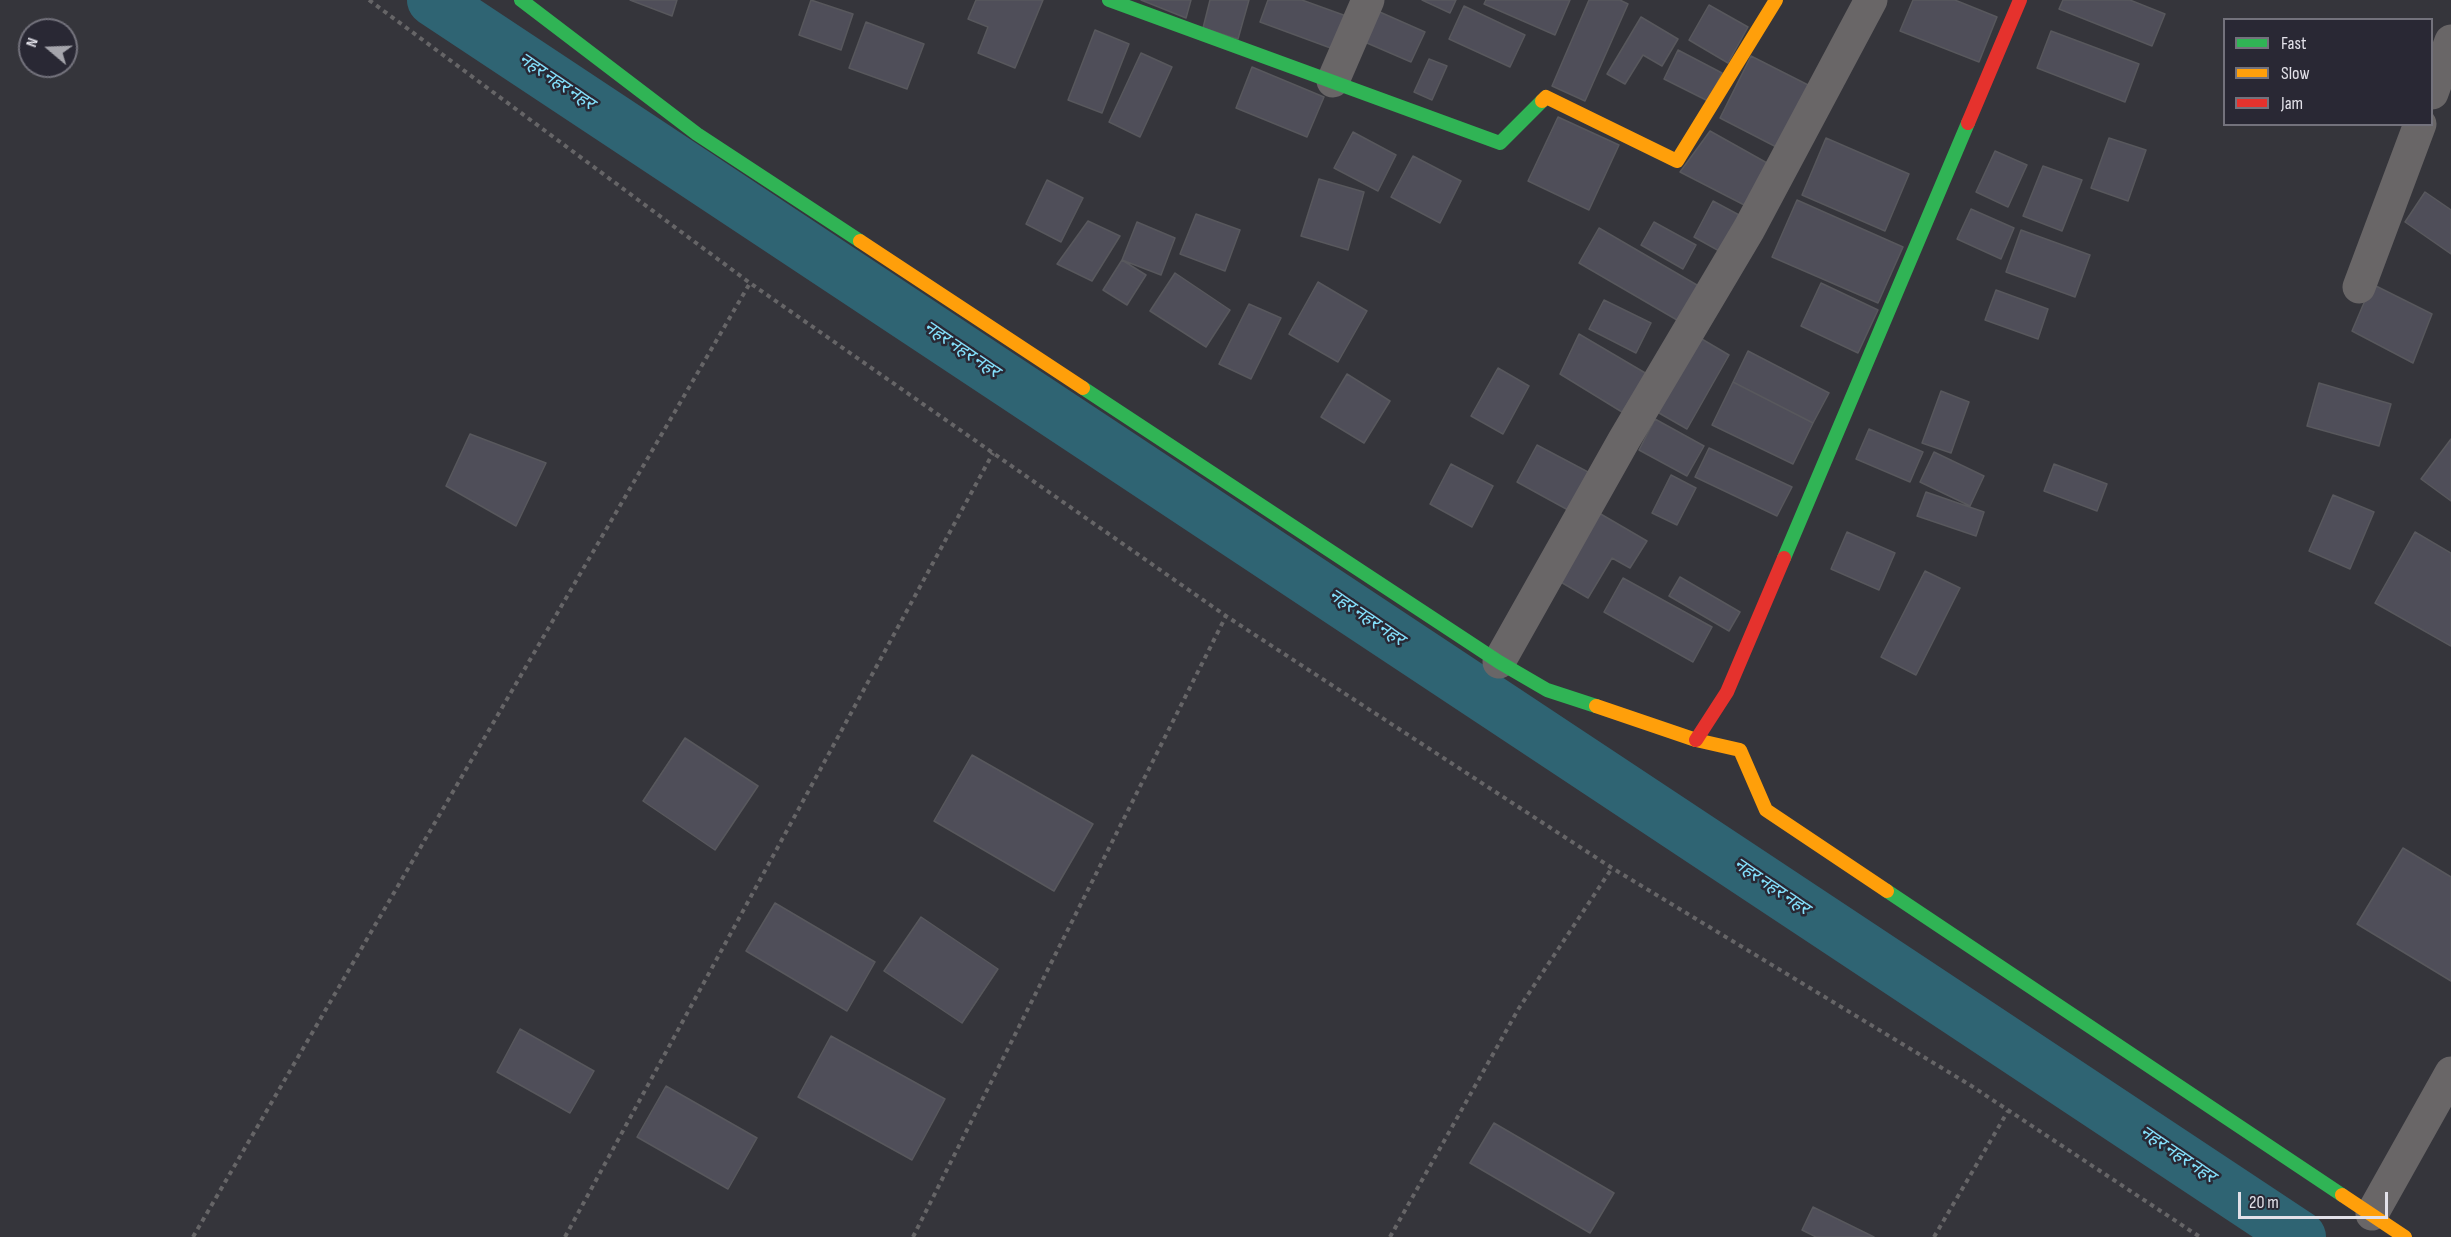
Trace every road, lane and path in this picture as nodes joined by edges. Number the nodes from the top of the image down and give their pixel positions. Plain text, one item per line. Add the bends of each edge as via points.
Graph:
1 (369, 0) edge
2 (521, 0) edge
3 (1109, 0) edge
4 (1368, 0) edge
5 (1776, 0) edge
6 (1871, 0) edge
7 (2020, 0) edge
8 (2451, 41) edge
9 (1333, 81) junction
10 (2433, 90) edge
11 (2419, 126) edge
12 (750, 284) junction
13 (2359, 287) dead end
14 (993, 453) junction
15 (1226, 616) junction
16 (1499, 662) junction
17 (1696, 740) junction
18 (1612, 867) junction
19 (2451, 1073) edge
20 (2008, 1111) junction
21 (2372, 1214) junction
22 (194, 1237) edge
23 (565, 1237) edge
24 (913, 1237) edge
25 (1390, 1237) edge
26 (1934, 1237) edge
27 (2200, 1237) edge
28 (2405, 1237) edge

1 - 12 path
2 - 16 main road via 697,134
3 - 9 main road
4 - 9 street
5 - 9 main road via 1677,161 1546,97 1500,143
6 - 16 street via 1749,229
7 - 17 main road via 1727,692
8 - 10 street
11 - 13 street
12 - 14 path
12 - 22 path
14 - 15 path
14 - 23 path
15 - 18 path
15 - 24 path
16 - 17 main road via 1547,690
17 - 21 main road via 1740,750 1766,810
18 - 20 path
18 - 25 path via 1519,1008
19 - 21 street
20 - 26 path
20 - 27 path
21 - 28 main road

